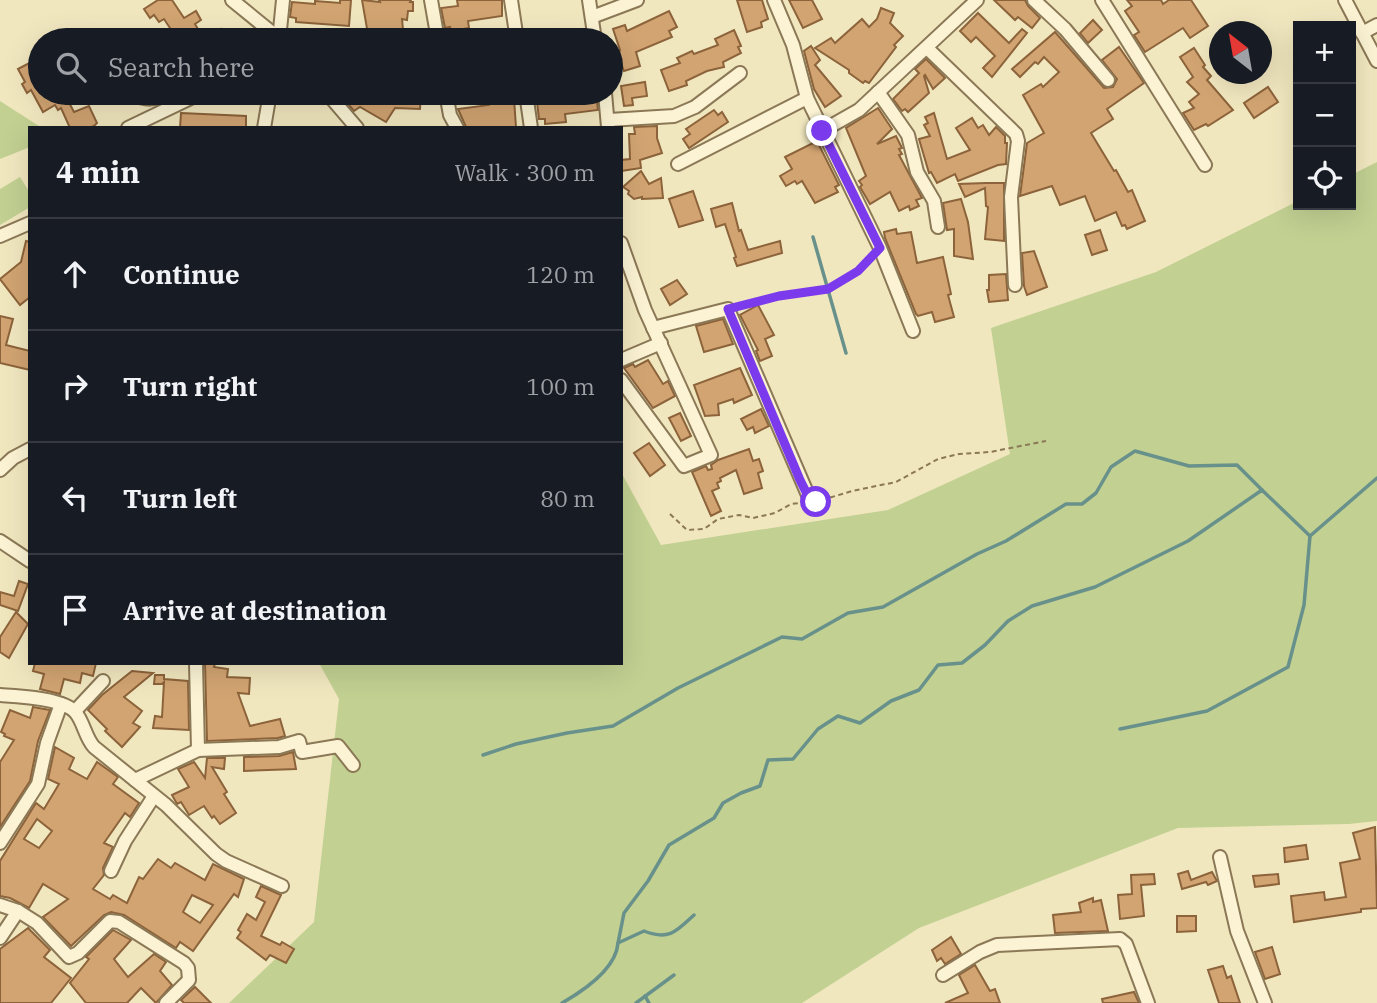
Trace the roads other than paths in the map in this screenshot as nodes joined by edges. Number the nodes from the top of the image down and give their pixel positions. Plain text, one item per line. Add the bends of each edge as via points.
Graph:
1 (232, 0) edge
2 (284, 0) edge
3 (431, 0) edge
4 (511, 0) edge
5 (589, 0) edge
6 (637, 0) edge
7 (774, 0) edge
8 (977, 0) edge
9 (1034, 0) edge
10 (1102, 0) edge
11 (1345, 0) edge
12 (592, 17) junction
13 (1377, 25) edge
14 (265, 28) edge
15 (280, 28) edge
16 (436, 28) edge
17 (515, 28) edge
18 (594, 28) edge
19 (1362, 33) junction
20 (927, 48) junction
21 (1377, 61) edge
22 (740, 73) dead end
23 (1108, 80) dead end
24 (878, 93) junction
25 (807, 98) junction
26 (176, 105) edge
27 (268, 105) edge
28 (338, 105) edge
29 (448, 105) edge
30 (528, 105) edge
31 (606, 105) edge
32 (608, 124) edge
33 (132, 126) edge
34 (264, 126) edge
35 (356, 126) edge
36 (456, 126) edge
37 (531, 126) edge
38 (822, 131) junction
39 (678, 164) dead end
40 (1205, 166) dead end
41 (28, 224) edge
42 (938, 227) dead end
43 (0, 236) edge
44 (623, 249) edge
45 (1014, 285) dead end
46 (653, 328) junction
47 (913, 331) dead end
48 (661, 343) junction
49 (623, 359) edge
50 (623, 383) edge
51 (28, 450) edge
52 (0, 470) edge
53 (811, 502) road end
54 (0, 541) edge
55 (28, 560) edge
56 (196, 665) edge
57 (103, 681) dead end
58 (0, 695) edge
59 (61, 704) junction
60 (75, 711) junction
61 (198, 750) junction
62 (353, 765) dead end
63 (135, 780) junction
64 (154, 796) junction
65 (0, 842) edge
66 (1220, 857) dead end
67 (111, 871) dead end
68 (282, 886) dead end
69 (0, 905) edge
70 (18, 911) junction
71 (0, 938) edge
72 (943, 975) dead end
73 (166, 1003) edge
74 (1148, 1003) edge
75 (1265, 1003) edge

1 - 14 street
2 - 15 street
3 - 16 street
4 - 17 street
5 - 12 street
6 - 12 street
7 - 25 street
8 - 20 street
9 - 23 street
10 - 40 street
11 - 19 street
12 - 18 street
13 - 19 street
19 - 21 street
20 - 24 street
20 - 45 street via 1016,134 1011,197
22 - 32 street via 684,113
24 - 38 street
24 - 42 street via 908,135
25 - 38 street
25 - 39 street
26 - 33 street
27 - 34 street
28 - 35 street
29 - 36 street
30 - 37 street
31 - 32 street
38 - 47 street via 880,248
41 - 43 street
44 - 46 street
46 - 48 street
46 - 53 street via 728,309
48 - 49 street
48 - 50 street via 711,456 684,466
51 - 52 street
54 - 55 street
56 - 61 street
57 - 60 street
58 - 59 street
59 - 60 street
59 - 65 street via 38,784
60 - 63 street via 87,739
61 - 62 street via 279,747 299,741 302,752 338,747
61 - 63 street
63 - 64 street
64 - 67 street
64 - 68 street via 216,854
66 - 75 street via 1237,931
69 - 70 street
70 - 71 street
70 - 73 street via 37,923 68,957 110,921 119,922 188,968 189,980
72 - 74 street via 997,945 1120,939

